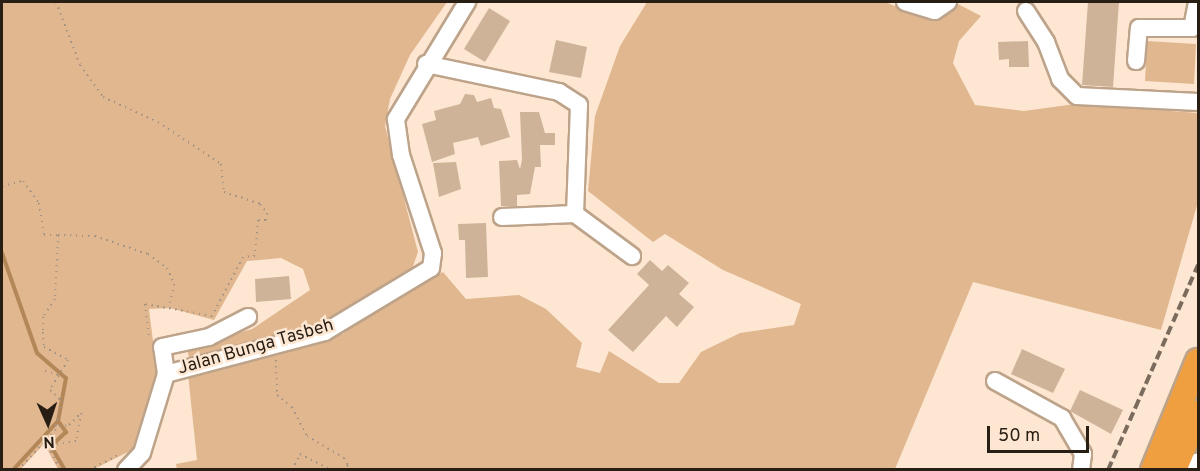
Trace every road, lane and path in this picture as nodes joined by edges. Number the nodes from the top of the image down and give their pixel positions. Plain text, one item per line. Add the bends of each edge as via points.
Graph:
1 (56, 2) edge
2 (467, 2) edge
3 (905, 2) edge
4 (948, 2) edge
5 (1197, 2) edge
6 (1026, 11) dead end
7 (1136, 61) dead end
8 (426, 64) junction
9 (1198, 102) edge
10 (2, 186) edge
11 (575, 214) junction
12 (502, 217) dead end
13 (58, 235) junction
14 (632, 256) dead end
15 (169, 304) junction
16 (248, 317) dead end
17 (275, 345) junction
18 (150, 350) dead end
19 (1198, 361) edge
20 (45, 370) dead end
21 (166, 374) junction
22 (59, 375) junction
23 (995, 381) dead end
24 (1198, 412) edge
25 (55, 429) junction
26 (130, 449) dead end
27 (1198, 461) edge
28 (18, 470) edge
29 (60, 470) edge
30 (89, 470) edge
31 (126, 470) edge
32 (292, 470) edge
33 (332, 470) edge
34 (344, 470) edge
35 (1081, 470) edge
36 (1153, 470) edge
37 (1174, 470) edge
38 (1196, 470) edge

1 - 15 path via 81,65 103,97 158,122 220,164 224,192 260,204 267,213 266,220 258,220 255,256 243,257 212,316
2 - 8 street, Jalan Bunga Tasbeh
3 - 4 street via 935,11
5 - 7 street via 1192,28 1139,28
6 - 9 street via 1046,42 1063,84 1077,96
8 - 11 street via 575,99 580,113
8 - 17 street, Jalan Bunga Tasbeh via 396,119 401,155 433,253 431,268 339,325
10 - 13 path via 23,181 39,203 44,235
11 - 12 street
11 - 14 street
13 - 15 path via 95,236 148,254 167,268 174,284
13 - 22 path via 55,299 43,317 42,332 44,346 68,360
15 - 18 path via 145,304
16 - 21 street via 209,337 162,347
17 - 21 street, Jalan Bunga Tasbeh
17 - 34 path via 277,395 292,407 307,436 344,458 348,465
19 - 36 highway
20 - 22 path
21 - 31 street, Jalan Bunga Tasbeh via 142,453
22 - 25 path via 50,390 62,401
23 - 35 street via 1062,418 1083,454
24 - 37 highway
25 - 28 path
25 - 29 path via 81,413 76,441 48,446
26 - 30 path
27 - 38 street
32 - 33 path via 300,454

